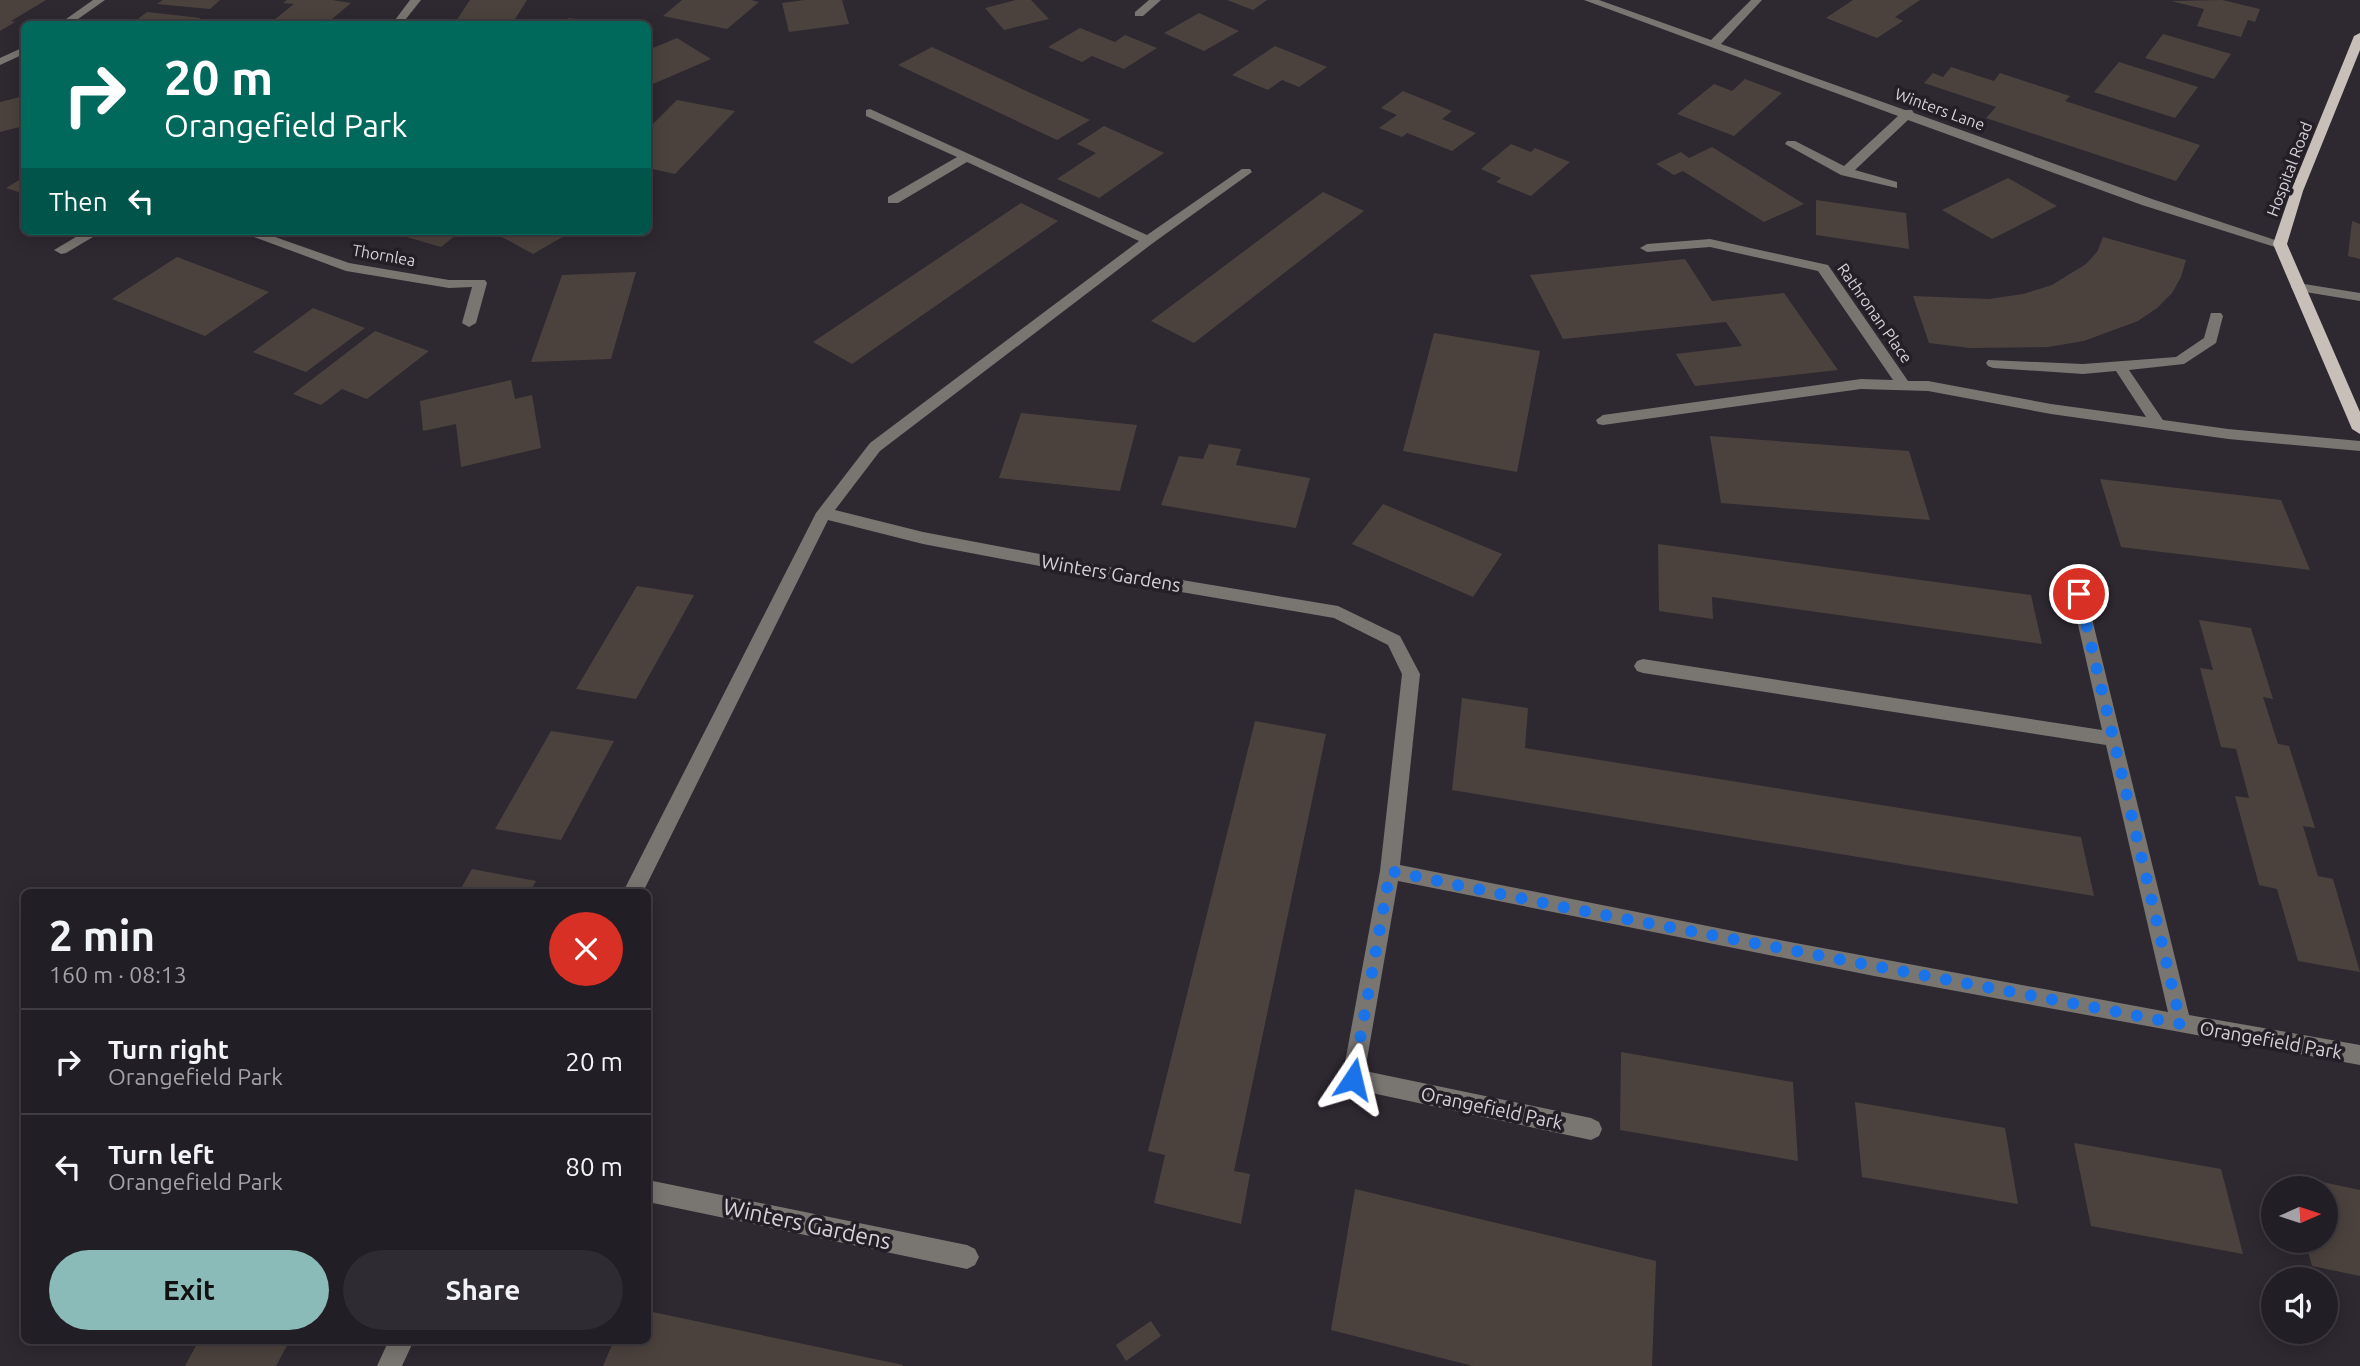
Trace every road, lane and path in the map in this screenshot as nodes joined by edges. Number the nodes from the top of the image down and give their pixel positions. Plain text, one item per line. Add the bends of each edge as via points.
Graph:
1 (100, 0) edge
2 (416, 0) edge
3 (1156, 0) edge
4 (1590, 0) edge
5 (1757, 0) edge
6 (1139, 14) dead end
7 (68, 21) edge
8 (399, 21) edge
9 (2360, 36) edge
10 (1714, 44) junction
11 (21, 52) edge
12 (0, 62) edge
13 (870, 113) dead end
14 (1908, 113) junction
15 (1791, 144) dead end
16 (964, 158) junction
17 (1246, 172) dead end
18 (1845, 172) junction
19 (1893, 185) dead end
20 (893, 200) dead end
21 (89, 235) edge
22 (256, 235) edge
23 (1148, 240) junction
24 (2280, 244) junction
25 (1647, 247) dead end
26 (61, 250) dead end
27 (2298, 287) junction
28 (2360, 297) edge
29 (2216, 316) dead end
30 (470, 323) dead end
31 (1993, 363) dead end
32 (2119, 365) junction
33 (1904, 385) junction
34 (1603, 420) dead end
35 (2158, 424) junction
36 (2360, 429) edge
37 (2360, 446) edge
38 (824, 513) junction
39 (2079, 594) dead end
40 (1394, 640) joint
41 (1643, 666) dead end
42 (2111, 739) junction
43 (1390, 871) junction
44 (634, 889) edge
45 (2181, 1024) junction
46 (2360, 1055) edge
47 (1591, 1129) dead end
48 (651, 1192) edge
49 (967, 1256) dead end
50 (400, 1344) edge
51 (389, 1366) edge

1 - 7 street
2 - 8 street
3 - 6 street
4 - 10 street, Winters Lane
5 - 10 street
9 - 24 main road, Hospital Road
10 - 14 street, Winters Lane
11 - 12 street
13 - 16 street
14 - 18 street
14 - 24 street, Winters Lane via 2147,202
15 - 18 street
16 - 20 street
16 - 23 street
17 - 23 street
18 - 19 street
21 - 26 street
22 - 30 street, Thornlea via 346,267 449,284 480,282
23 - 38 street via 875,447
24 - 27 main road, Hospital Road
25 - 33 street, Rathronan Place via 1710,243 1823,268
27 - 28 street
27 - 36 main road, Hospital Road
29 - 32 street via 2211,340 2179,361
31 - 32 street via 2083,369
32 - 35 street
33 - 34 street, Rathronan Place via 1861,384
33 - 35 street, Rathronan Place
35 - 37 street, Rathronan Place
38 - 40 street, Winters Gardens via 923,538 1338,612
38 - 44 street
39 - 42 street, Orangefield Park
40 - 43 street, Orangefield Park via 1411,674
41 - 42 street
42 - 45 street, Orangefield Park
43 - 45 street, Orangefield Park
43 - 47 street, Orangefield Park via 1353,1079
45 - 46 street, Orangefield Park
48 - 49 street, Winters Gardens
50 - 51 street

